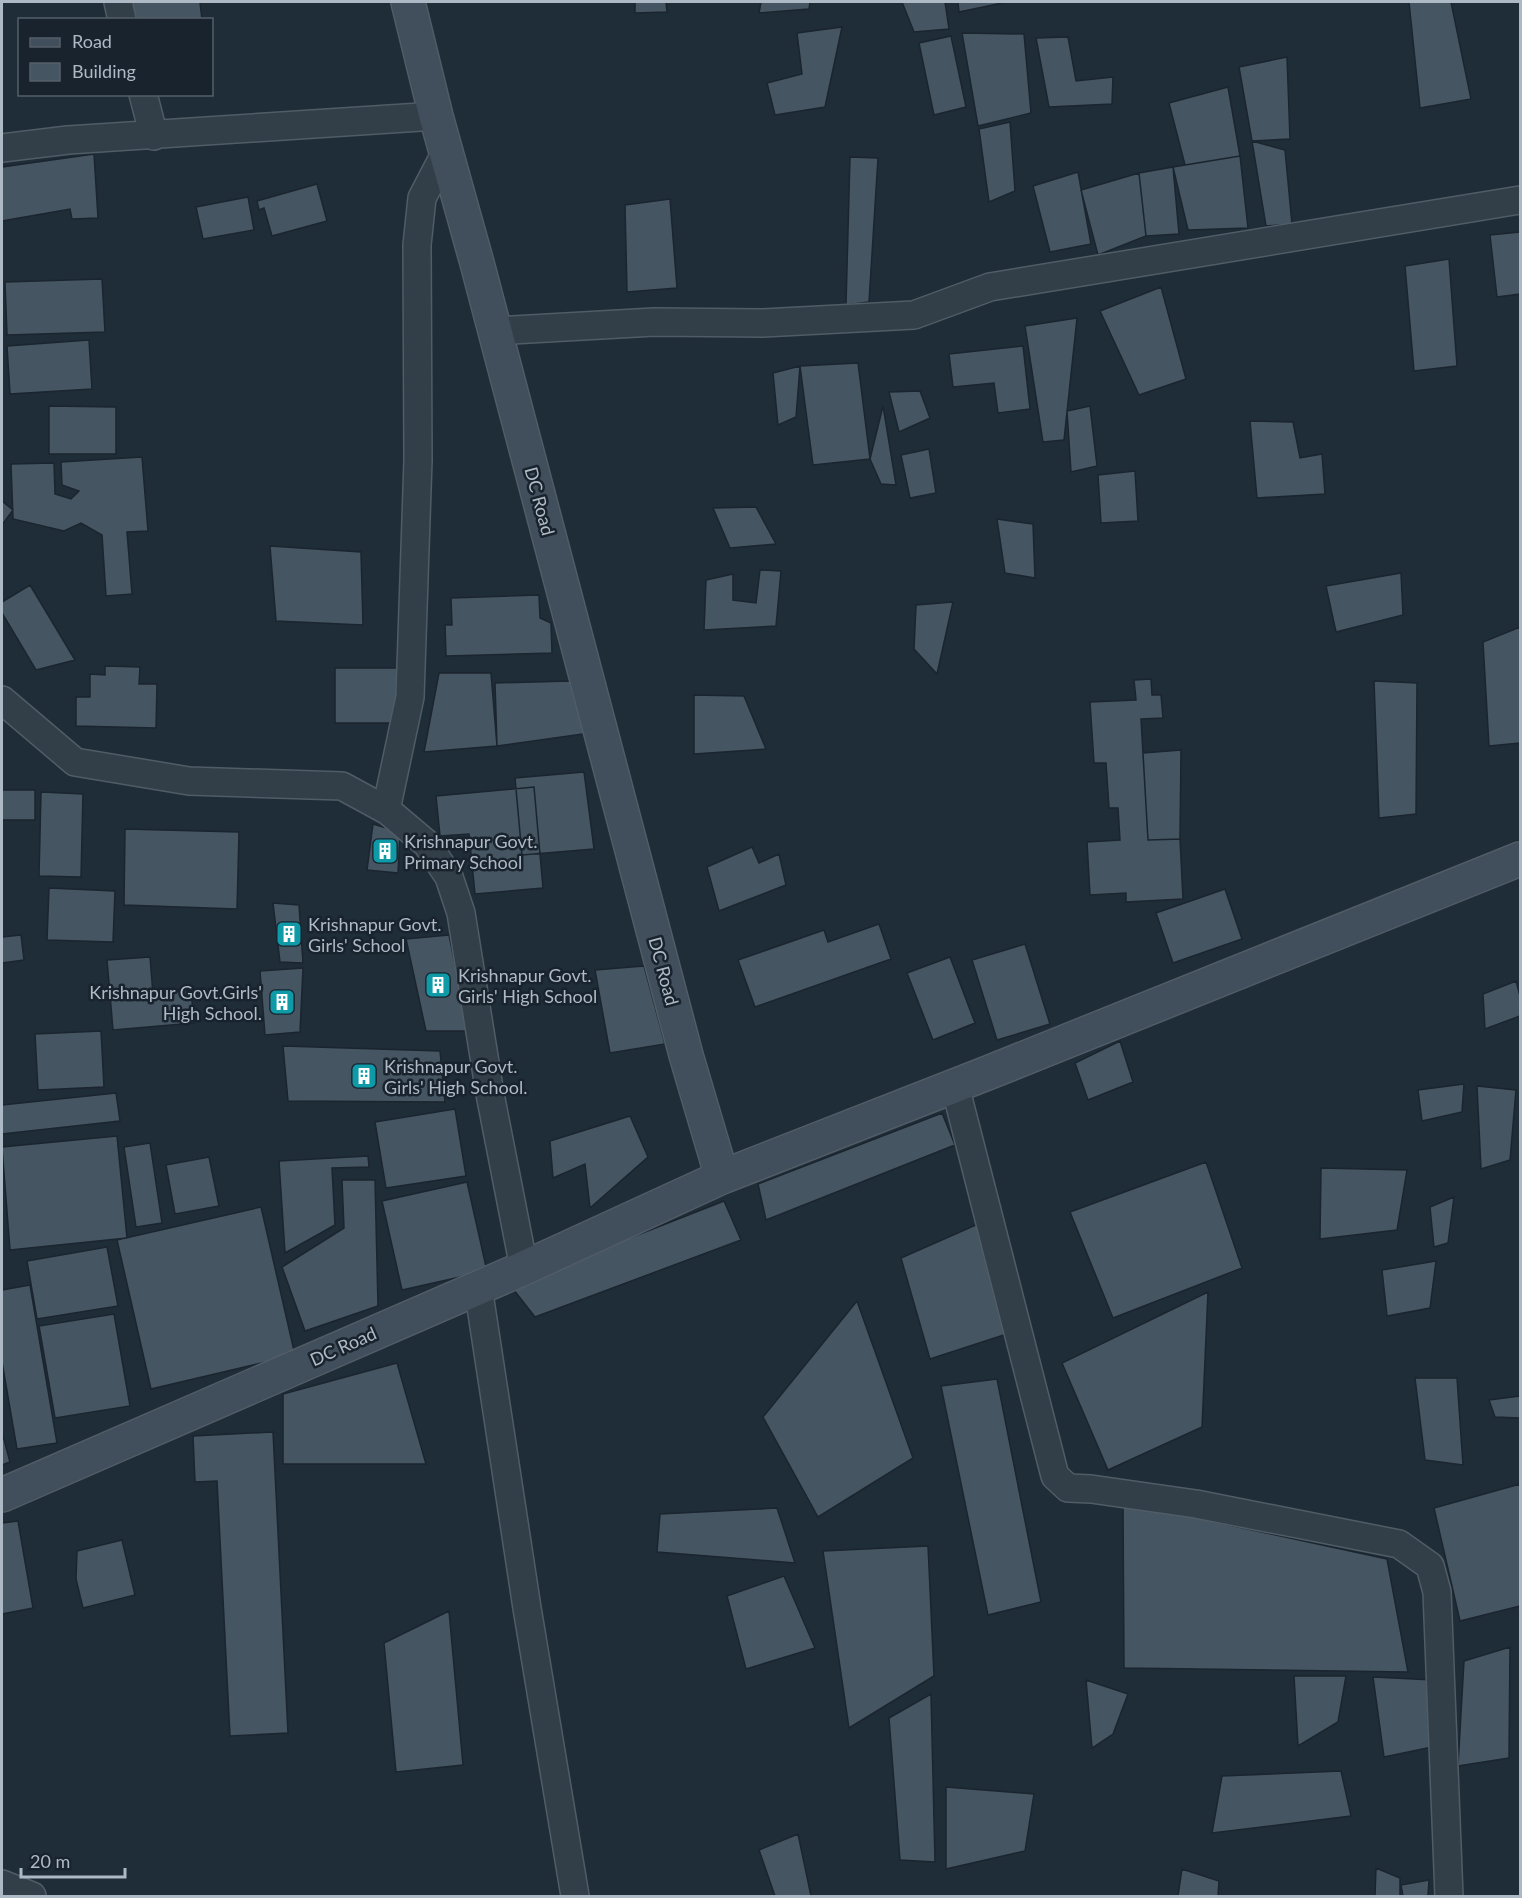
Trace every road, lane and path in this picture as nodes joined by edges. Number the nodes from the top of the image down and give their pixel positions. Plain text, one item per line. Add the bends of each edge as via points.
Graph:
1 (118, 2) edge
2 (408, 2) edge
3 (122, 18) edge
4 (144, 96) edge
5 (436, 116) junction
6 (154, 136) junction
7 (2, 148) edge
8 (446, 152) junction
9 (1521, 200) edge
10 (495, 331) junction
11 (2, 700) edge
12 (386, 810) junction
13 (1521, 859) edge
14 (955, 1086) junction
15 (722, 1177) junction
16 (524, 1268) junction
17 (478, 1287) junction
18 (2, 1495) edge
19 (2, 1884) edge
20 (32, 1896) edge
21 (575, 1896) edge
22 (1449, 1896) edge

1 - 3 street
2 - 5 street, DC Road
4 - 6 street
5 - 6 street
5 - 8 street, DC Road
6 - 7 street
8 - 10 street, DC Road
8 - 12 street via 422,198 417,245 417,460 410,697
9 - 10 street via 990,287 914,315 763,323 654,321
10 - 15 street, DC Road via 686,1055
11 - 12 street via 75,762 189,781 342,786
12 - 16 street via 427,844 449,877 461,914
13 - 14 street
14 - 15 street
14 - 22 street via 1055,1476 1068,1488 1196,1504 1399,1544 1430,1566 1437,1592
15 - 16 street, DC Road
16 - 17 street, DC Road
17 - 18 street, DC Road
17 - 21 street
19 - 20 street

